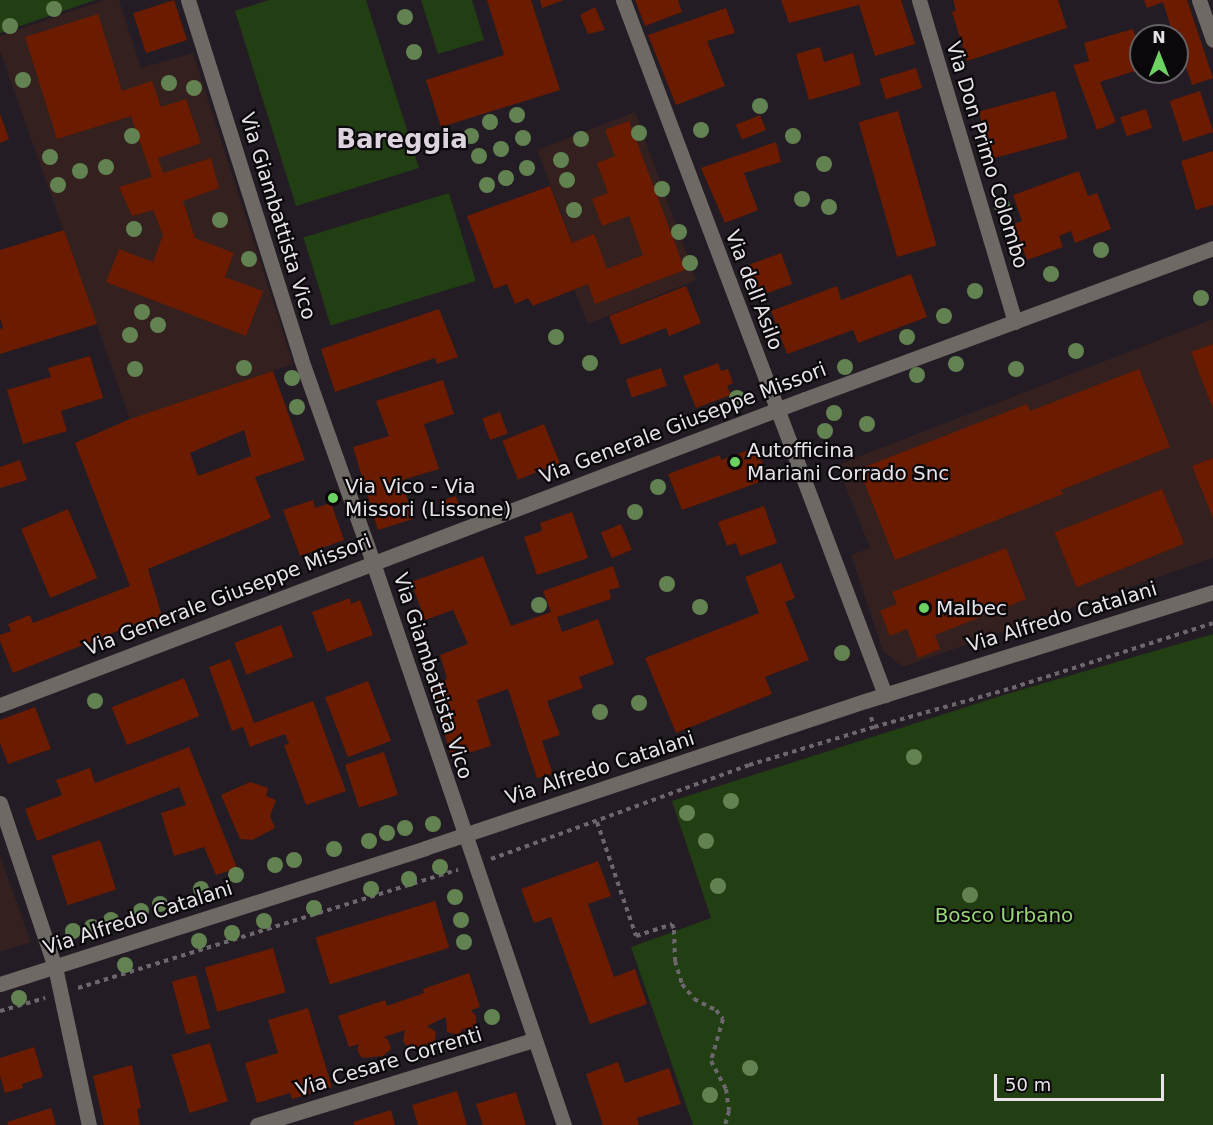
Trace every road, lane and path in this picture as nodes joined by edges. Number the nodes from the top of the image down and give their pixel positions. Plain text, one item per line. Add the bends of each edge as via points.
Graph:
1 (188, 0) edge
2 (623, 0) edge
3 (919, 0) edge
4 (1199, 0) edge
5 (1213, 40) edge
6 (1213, 248) edge
7 (1015, 322) junction
8 (776, 411) junction
9 (373, 563) junction
10 (1213, 592) edge
11 (1213, 623) edge
12 (885, 695) junction
13 (866, 701) junction
14 (0, 705) edge
15 (874, 727) junction
16 (0, 803) edge
17 (597, 822) junction
18 (463, 836) junction
19 (473, 865) junction
20 (55, 967) junction
21 (0, 984) edge
22 (61, 993) junction
23 (0, 1011) edge
24 (533, 1040) junction
25 (88, 1125) edge
26 (257, 1125) edge
27 (564, 1125) edge
28 (725, 1125) edge

1 - 9 street, Via Giambattista Vico via 301,359
2 - 8 street, Via dell'Asilo
3 - 7 street, Via Don Primo Colombo
4 - 5 street
6 - 7 street, Via Generale Giuseppe Missori
7 - 8 street, Via Generale Giuseppe Missori
8 - 9 street, Via Generale Giuseppe Missori
8 - 12 street, Via dell'Asilo
9 - 14 street, Via Generale Giuseppe Missori
9 - 18 street, Via Giambattista Vico
10 - 12 street, Via Alfredo Catalani
11 - 15 path via 996,693
12 - 13 street, Via Alfredo Catalani
13 - 15 path
13 - 18 street, Via Alfredo Catalani
15 - 17 path via 749,765
16 - 20 street
17 - 19 path
17 - 28 path via 636,936 672,924 675,961 682,984 694,999 716,1010 723,1019 711,1061 726,1089 729,1111
18 - 19 street, Via Giambattista Vico
18 - 20 street, Via Alfredo Catalani
19 - 22 path
19 - 24 street, Via Giambattista Vico
20 - 21 street, Via Alfredo Catalani
20 - 22 street
22 - 23 path
22 - 25 street
24 - 26 street, Via Cesare Correnti
24 - 27 street, Via Giambattista Vico

